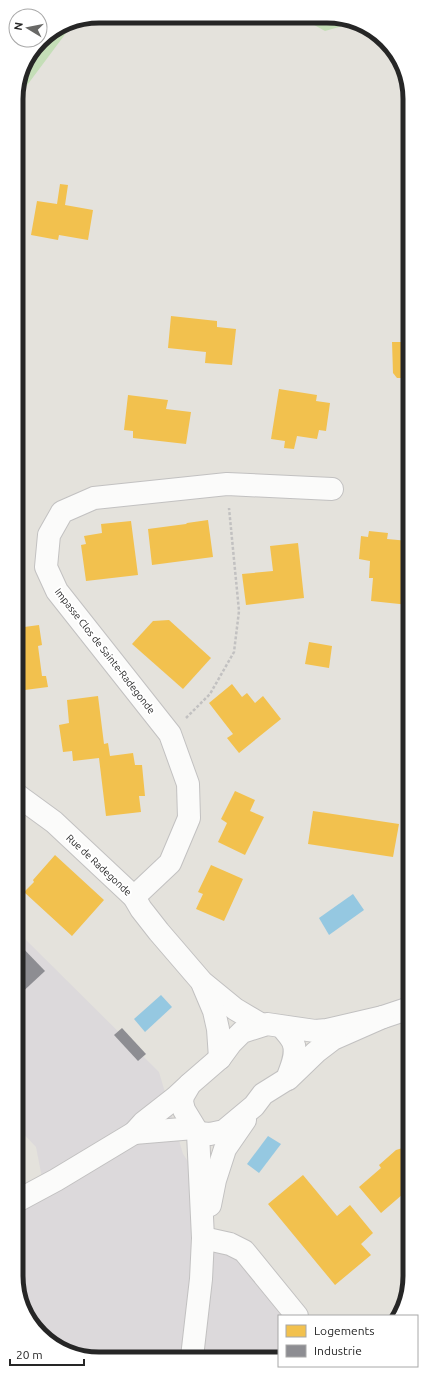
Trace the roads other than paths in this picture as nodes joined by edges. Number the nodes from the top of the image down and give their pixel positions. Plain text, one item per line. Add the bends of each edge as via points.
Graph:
1 (332, 489) dead end
2 (23, 799) edge
3 (134, 897) junction
4 (202, 982) junction
5 (403, 1010) edge
6 (383, 1017) junction
7 (272, 1026) junction
8 (220, 1058) junction
9 (287, 1079) junction
10 (190, 1084) junction
11 (254, 1106) junction
12 (196, 1130) junction
13 (134, 1133) junction
14 (23, 1198) edge
15 (203, 1238) junction
16 (296, 1315) edge
17 (193, 1352) edge

1 - 3 street, Impasse Clos de Sainte-Radegonde via 227,484 94,498 62,512 49,535 46,567 57,592 170,734 188,784 189,818 170,863
2 - 3 street, Rue de Radegonde via 54,822
3 - 4 street, Rue de Radegonde via 159,932
4 - 7 street, Rue de Radegonde via 235,1009
4 - 8 street, Rue de Radegonde via 214,1011
5 - 6 street
6 - 7 street via 328,1030
6 - 9 street via 333,1039
7 - 8 street via 242,1032
7 - 9 street via 293,1042 295,1056
8 - 10 street
9 - 11 street via 263,1094
10 - 12 street via 182,1102
10 - 13 street
11 - 12 street via 224,1131 210,1134
11 - 15 street via 225,1149 215,1180
12 - 13 street
12 - 15 street
13 - 14 street
15 - 16 street via 230,1244 244,1251
15 - 17 street

